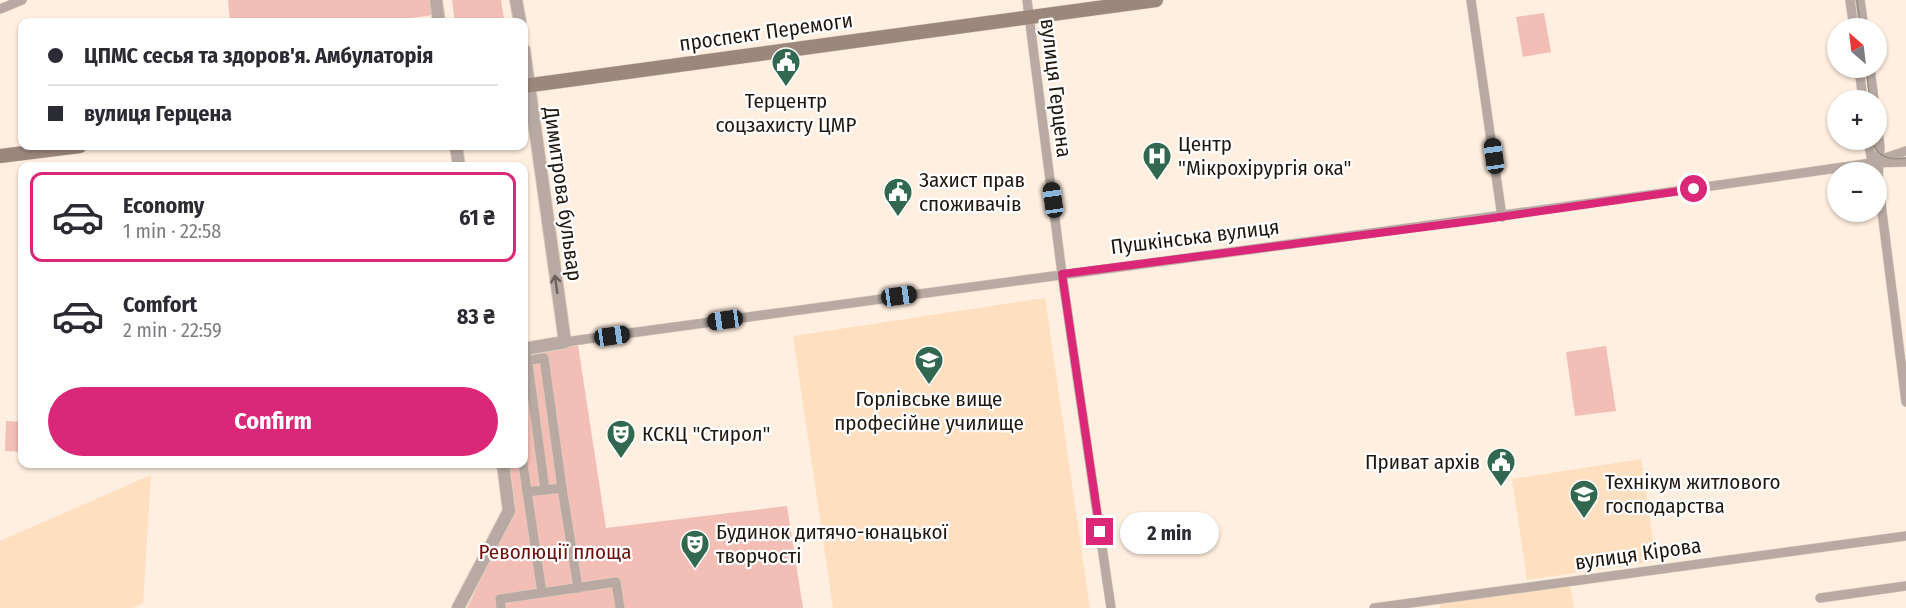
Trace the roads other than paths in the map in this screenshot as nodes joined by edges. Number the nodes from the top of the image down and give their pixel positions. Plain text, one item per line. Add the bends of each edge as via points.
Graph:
1 (22, 0) edge
2 (436, 0) edge
3 (516, 0) edge
4 (1027, 0) edge
5 (1156, 0) edge
6 (1471, 0) edge
7 (1850, 0) edge
8 (1860, 0) edge
9 (0, 9) edge
10 (438, 18) edge
11 (519, 18) edge
12 (1029, 18) junction
13 (1853, 18) edge
14 (1863, 18) edge
15 (528, 85) edge
16 (528, 98) edge
17 (1887, 146) edge
18 (48, 150) edge
19 (1904, 151) edge
20 (0, 156) edge
21 (1887, 162) edge
22 (1906, 162) edge
23 (1887, 167) edge
24 (1827, 175) edge
25 (1502, 217) junction
26 (1884, 222) edge
27 (1062, 274) junction
28 (565, 342) junction
29 (528, 354) edge
30 (528, 355) edge
31 (528, 375) edge
32 (1906, 402) edge
33 (504, 468) edge
34 (524, 468) edge
35 (562, 488) junction
36 (545, 490) junction
37 (527, 492) junction
38 (1906, 536) edge
39 (1906, 586) edge
40 (578, 588) junction
41 (542, 593) junction
42 (1820, 598) dead end
43 (458, 608) edge
44 (501, 608) edge
45 (620, 608) edge
46 (1111, 608) edge
47 (1374, 608) edge

1 - 9 street
2 - 10 street
3 - 11 street
4 - 12 street, вулиця Герцена
5 - 12 main road, проспект Перемоги
6 - 25 street
7 - 13 street
8 - 14 street
12 - 15 main road, проспект Перемоги
12 - 27 street, вулиця Герцена
28 -> 16 street, Димитрова бульвар
17 - 19 street
18 - 20 main road
19 - 21 street, Пушкінська вулиця
22 - 23 street, Пушкінська вулиця
24 - 25 street, Пушкінська вулиця
25 - 27 street, Пушкінська вулиця
26 - 32 street
27 - 28 street, Пушкінська вулиця
27 - 46 street, вулиця Герцена
28 - 29 street, Пушкінська вулиця
30 - 35 street via 544,358
31 - 36 street
33 - 43 street via 509,511
34 - 37 street
35 - 36 street
35 - 40 street
36 - 37 street
37 - 41 street
38 - 47 street, вулиця Кірова
39 - 42 street
40 - 41 street
40 - 45 street via 616,582
41 - 44 street via 500,599

